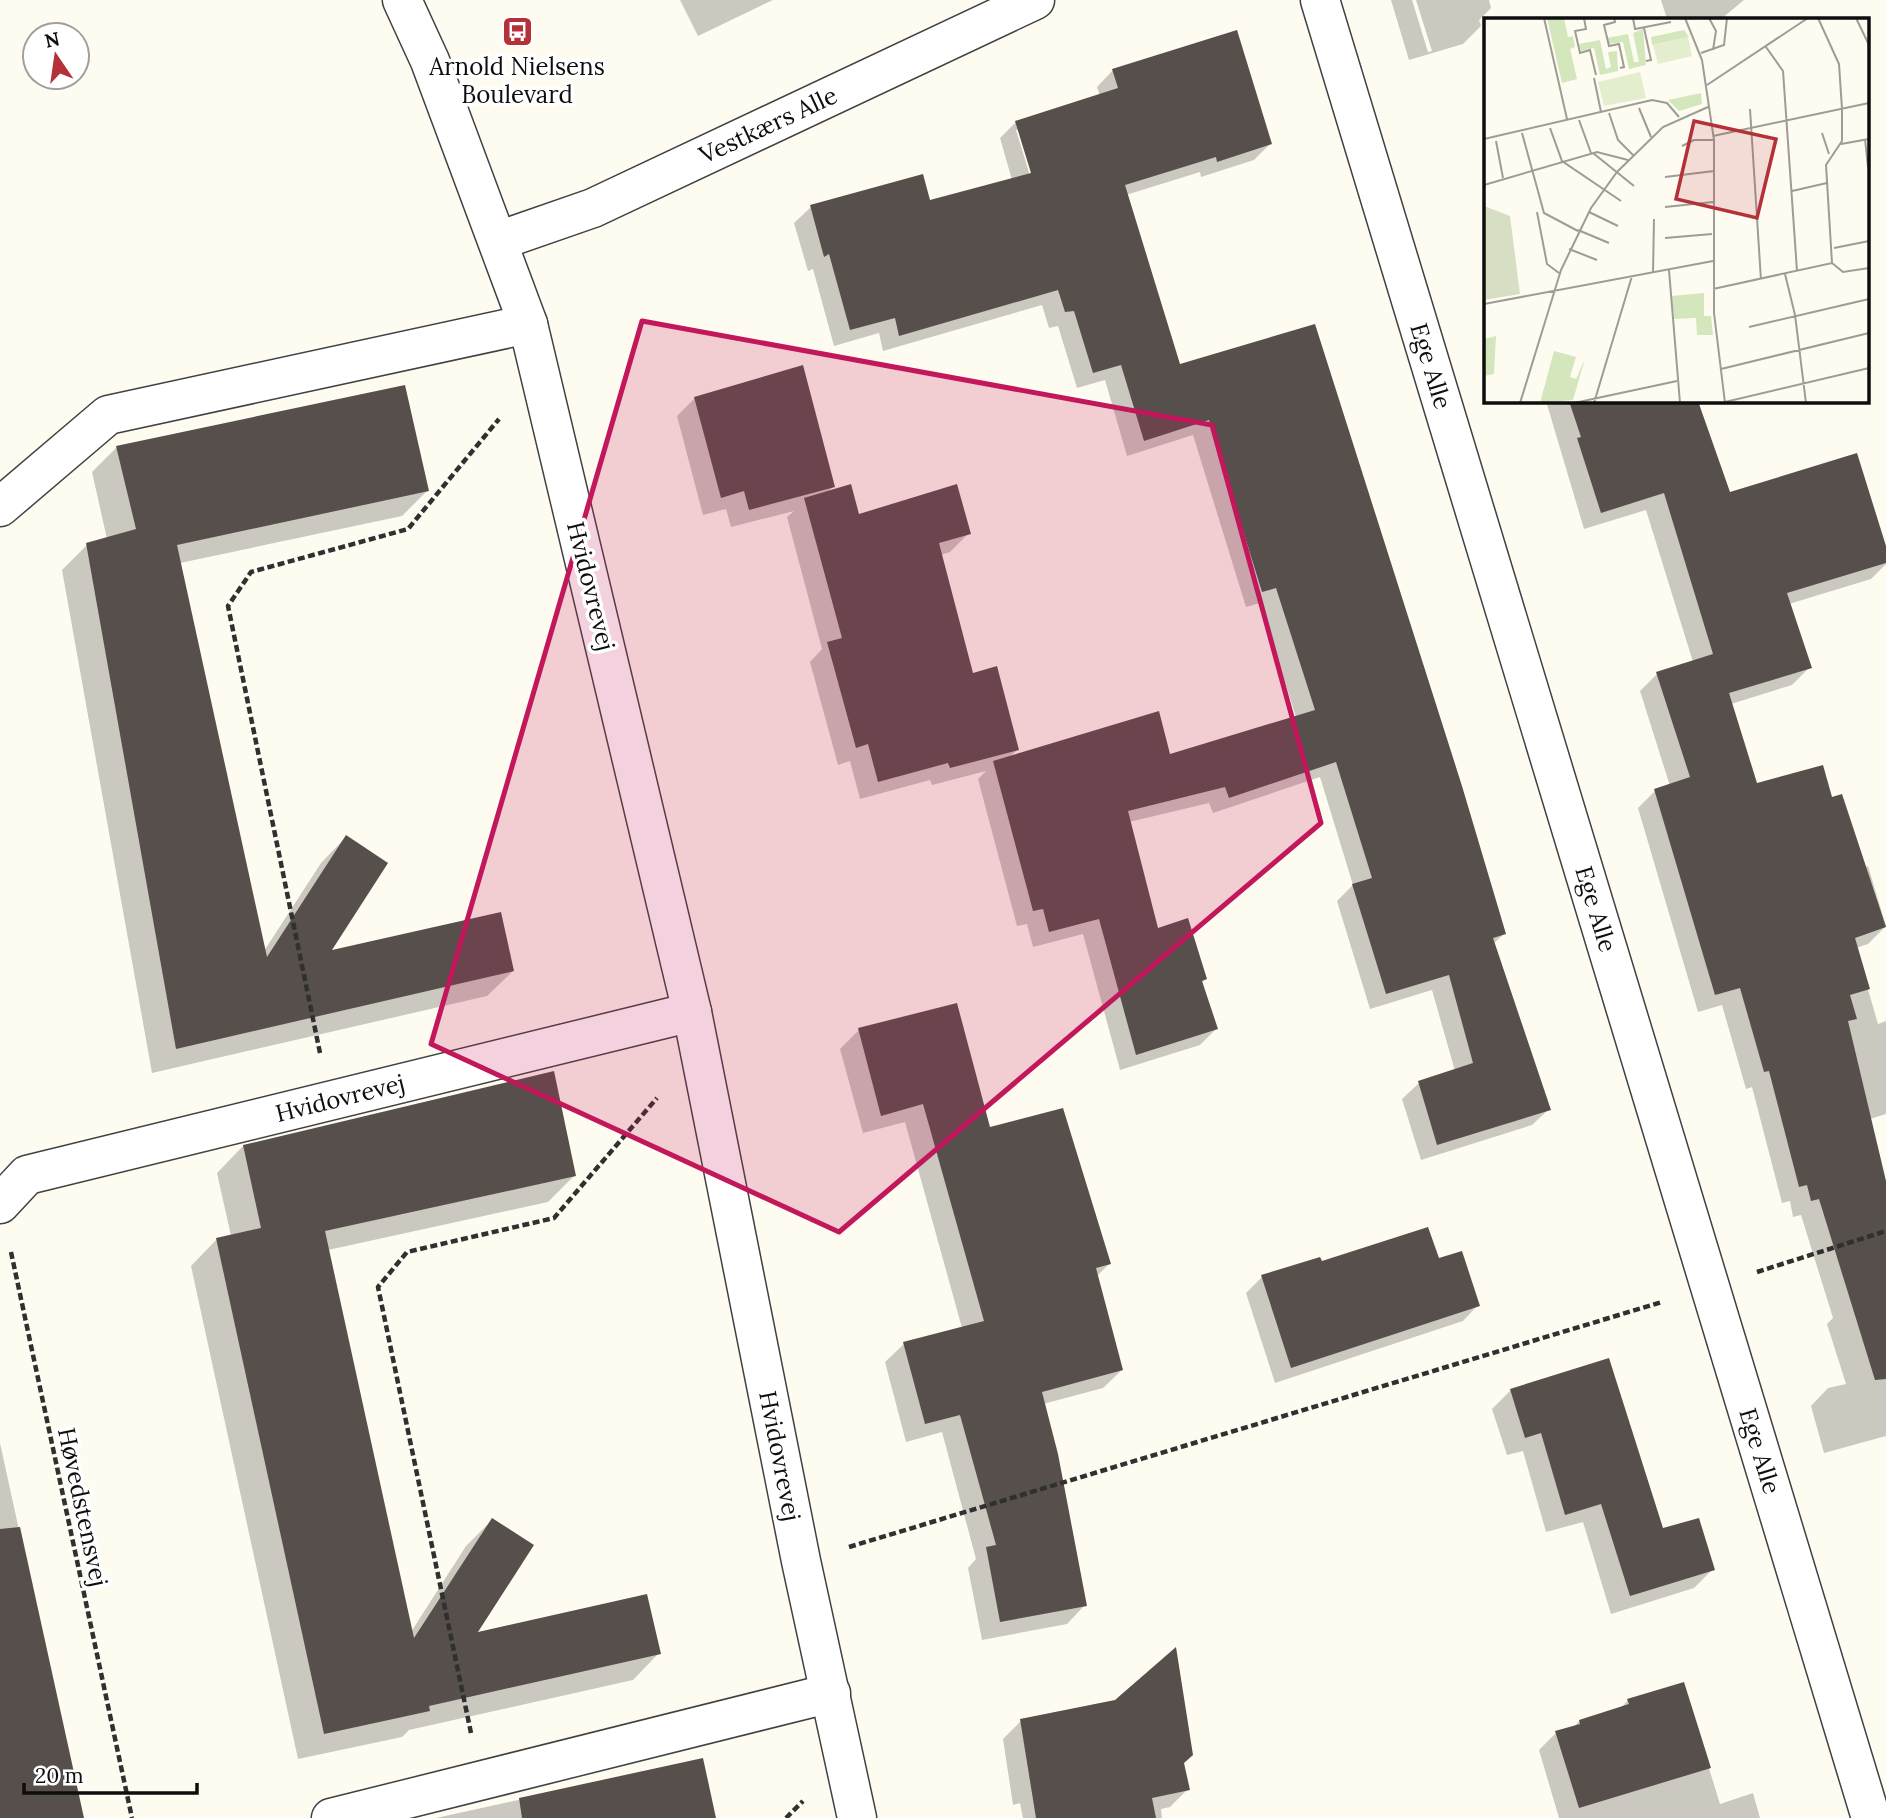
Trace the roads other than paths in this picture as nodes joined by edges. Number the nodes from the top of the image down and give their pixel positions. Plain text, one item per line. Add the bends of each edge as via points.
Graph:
1 (402, 0) edge
2 (1034, 0) edge
3 (1320, 0) edge
4 (498, 241) junction
5 (528, 324) junction
6 (0, 506) edge
7 (692, 1012) junction
8 (0, 1204) edge
9 (831, 1693) junction
10 (331, 1818) edge
11 (857, 1818) edge
12 (1871, 1818) edge

1 - 4 street, Hvidovrevej
2 - 4 street, Vestkærs Alle via 593,208
3 - 12 street, Ege Alle
4 - 5 street, Hvidovrevej
5 - 6 street via 108,415
5 - 7 street, Hvidovrevej
7 - 8 street, Hvidovrevej via 27,1175
7 - 9 street, Hvidovrevej
9 - 10 street
9 - 11 street, Hvidovrevej

